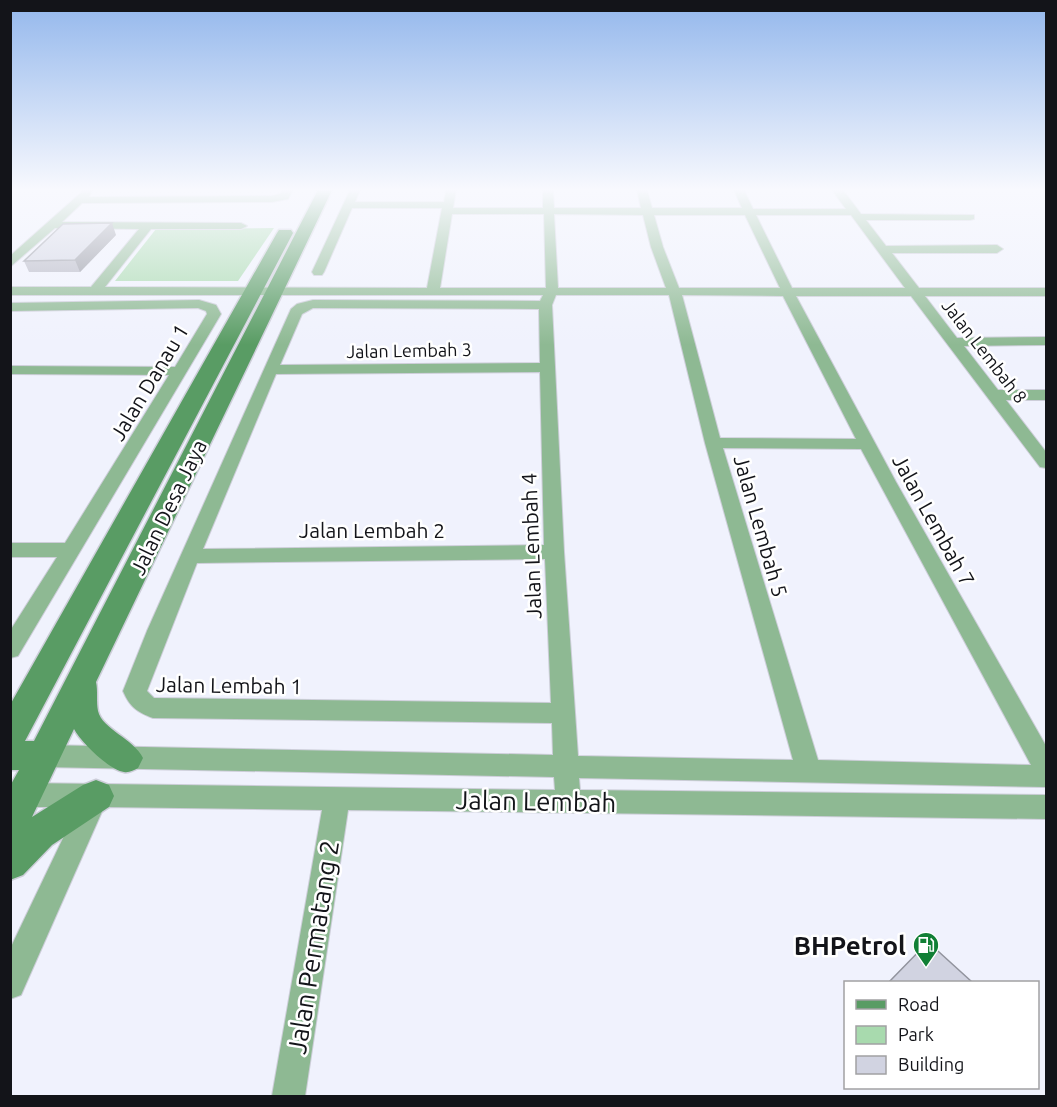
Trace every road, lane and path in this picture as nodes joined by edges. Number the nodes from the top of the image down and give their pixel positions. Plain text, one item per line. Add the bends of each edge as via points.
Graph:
1 (34, 242) edge
2 (134, 242) edge
3 (286, 242) edge
4 (294, 242) edge
5 (332, 242) edge
6 (443, 242) edge
7 (549, 242) edge
8 (656, 242) edge
9 (763, 242) edge
10 (877, 242) edge
11 (996, 249) dead end
12 (883, 250) junction
13 (10, 264) edge
14 (318, 272) dead end
15 (265, 290) junction
16 (10, 291) edge
17 (95, 291) junction
18 (433, 291) junction
19 (674, 291) junction
20 (786, 292) junction
21 (915, 292) junction
22 (1047, 292) edge
23 (549, 298) junction
24 (10, 307) edge
25 (1047, 341) edge
26 (954, 342) junction
27 (548, 367) junction
28 (10, 370) edge
29 (270, 370) junction
30 (180, 371) junction
31 (994, 395) junction
32 (1047, 395) edge
33 (713, 443) junction
34 (866, 444) junction
35 (1046, 462) edge
36 (10, 550) edge
37 (71, 550) junction
38 (554, 552) junction
39 (191, 556) junction
40 (10, 650) edge
41 (81, 682) junction
42 (21, 707) edge
43 (563, 712) junction
44 (10, 737) edge
45 (10, 755) edge
46 (44, 756) junction
47 (126, 758) junction
48 (567, 766) junction
49 (1047, 768) edge
50 (809, 771) junction
51 (1047, 776) edge
52 (96, 796) junction
53 (337, 798) junction
54 (568, 801) junction
55 (15, 805) edge
56 (1047, 807) edge
57 (10, 862) edge
58 (10, 984) edge
59 (288, 1096) edge

1 - 13 street
2 - 17 street
3 - 15 main road, Jalan Desa Jaya
4 - 15 main road, Jalan Desa Jaya
5 - 14 street
6 - 18 street
7 - 23 street, Jalan Lembah 4
8 - 19 street, Jalan Lembah 5
9 - 20 street, Jalan Lembah 7
10 - 12 street, Jalan Lembah 8
11 - 12 street
12 - 21 street, Jalan Lembah 8
15 - 17 street
15 - 18 street
15 - 41 main road, Jalan Desa Jaya
15 - 42 main road, Jalan Desa Jaya
16 - 17 street
18 - 23 street
19 - 20 street
19 - 23 street
19 - 33 street, Jalan Lembah 5
20 - 21 street
20 - 34 street, Jalan Lembah 7
21 - 22 street
21 - 26 street, Jalan Lembah 8
23 - 27 street, Jalan Lembah 4
23 - 29 street, Jalan Lembah 1 via 313,304 296,312
24 - 30 street, Jalan Danau 1 via 209,307 214,311 213,318
25 - 26 street
26 - 31 street, Jalan Lembah 8
27 - 29 street, Jalan Lembah 3
27 - 38 street, Jalan Lembah 4
28 - 30 street
29 - 39 street, Jalan Lembah 1
30 - 37 street, Jalan Danau 1
31 - 32 street
31 - 35 street, Jalan Lembah 8
33 - 34 street
33 - 50 street, Jalan Lembah 5
34 - 49 street, Jalan Lembah 7
36 - 37 street
37 - 40 street, Jalan Danau 1
38 - 39 street, Jalan Lembah 2
38 - 43 street, Jalan Lembah 4
39 - 43 street, Jalan Lembah 1 via 136,683 137,699 144,705
41 - 46 main road, Jalan Desa Jaya
41 - 47 main road via 82,713 91,730
42 - 44 main road, Jalan Desa Jaya
43 - 48 street, Jalan Lembah 4
45 - 46 main road
46 - 47 street, Jalan Lembah
46 - 55 main road, Jalan Desa Jaya
47 - 48 street, Jalan Lembah
48 - 50 street, Jalan Lembah
48 - 54 street, Jalan Lembah 4
50 - 51 street, Jalan Lembah
52 - 53 street, Jalan Lembah
52 - 55 street, Jalan Lembah
52 - 57 main road via 39,833
52 - 58 street
53 - 54 street, Jalan Lembah
53 - 59 street, Jalan Permatang 2
54 - 56 street, Jalan Lembah

